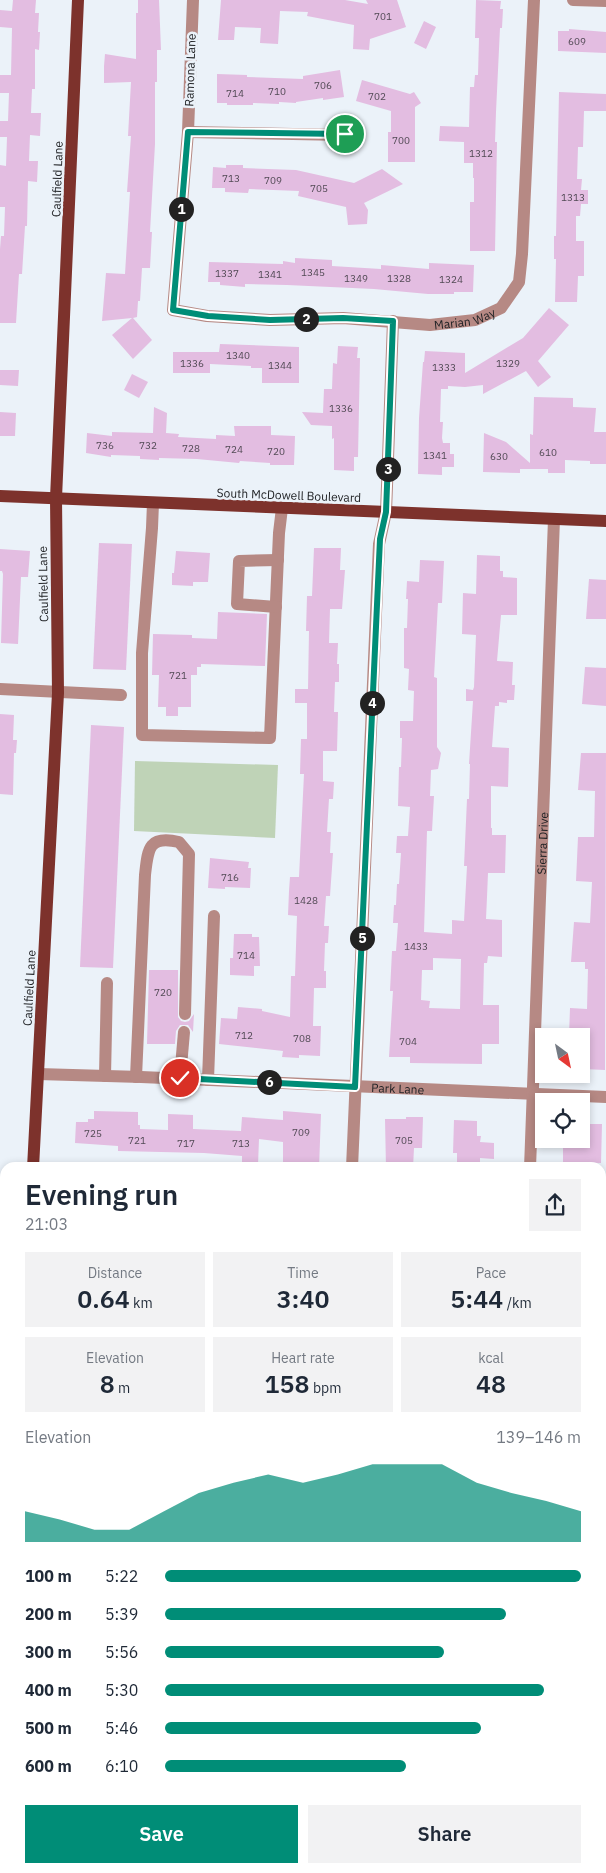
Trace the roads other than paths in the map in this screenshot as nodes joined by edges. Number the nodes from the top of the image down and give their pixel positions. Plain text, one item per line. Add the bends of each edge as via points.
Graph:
1 (78, 0) edge
2 (193, 0) edge
3 (534, 0) edge
4 (573, 0) edge
5 (606, 1) edge
6 (188, 132) junction
7 (345, 134) dead end
8 (393, 321) junction
9 (0, 496) edge
10 (56, 498) junction
11 (153, 503) junction
12 (282, 508) junction
13 (386, 512) junction
14 (554, 519) junction
15 (606, 521) edge
16 (278, 560) junction
17 (276, 607) junction
18 (0, 689) edge
19 (58, 693) junction
20 (121, 695) dead end
21 (214, 916) dead end
22 (107, 984) dead end
23 (185, 1014) dead end
24 (184, 1032) dead end
25 (38, 1074) junction
26 (105, 1076) junction
27 (136, 1077) junction
28 (180, 1078) junction
29 (208, 1080) junction
30 (355, 1087) junction
31 (532, 1095) junction
32 (606, 1097) edge
33 (33, 1162) edge
34 (352, 1162) edge
35 (530, 1162) edge

1 - 10 main road, Caulfield Lane
2 - 6 street, Ramona Lane
3 - 8 street, Marian Way via 518,282 502,308 475,320 430,325
4 - 5 street
6 - 7 street
6 - 8 street, Ramona Lane via 173,310 270,320 343,318
8 - 13 street
9 - 10 main road, South McDowell Boulevard
10 - 11 main road, South McDowell Boulevard
10 - 19 main road, Caulfield Lane
11 - 12 main road, South McDowell Boulevard
11 - 17 street via 142,653 142,735 270,738
12 - 13 main road, South McDowell Boulevard
12 - 16 street
13 - 14 main road, South McDowell Boulevard
13 - 30 street via 380,539
14 - 15 main road, South McDowell Boulevard
14 - 31 street, Sierra Drive
16 - 17 street
16 - 17 street via 239,561 237,604
18 - 19 street
19 - 20 street
19 - 25 main road, Caulfield Lane
21 - 29 street
22 - 26 street
23 - 27 street via 189,854 179,842 159,840 148,851 145,874
24 - 28 street
25 - 26 street, Park Lane
25 - 33 main road, Caulfield Lane
26 - 27 street, Park Lane
27 - 28 street, Park Lane
28 - 29 street, Park Lane
29 - 30 street, Park Lane
30 - 31 street, Park Lane
30 - 34 street
31 - 32 street, Park Lane
31 - 35 street, Sierra Drive

